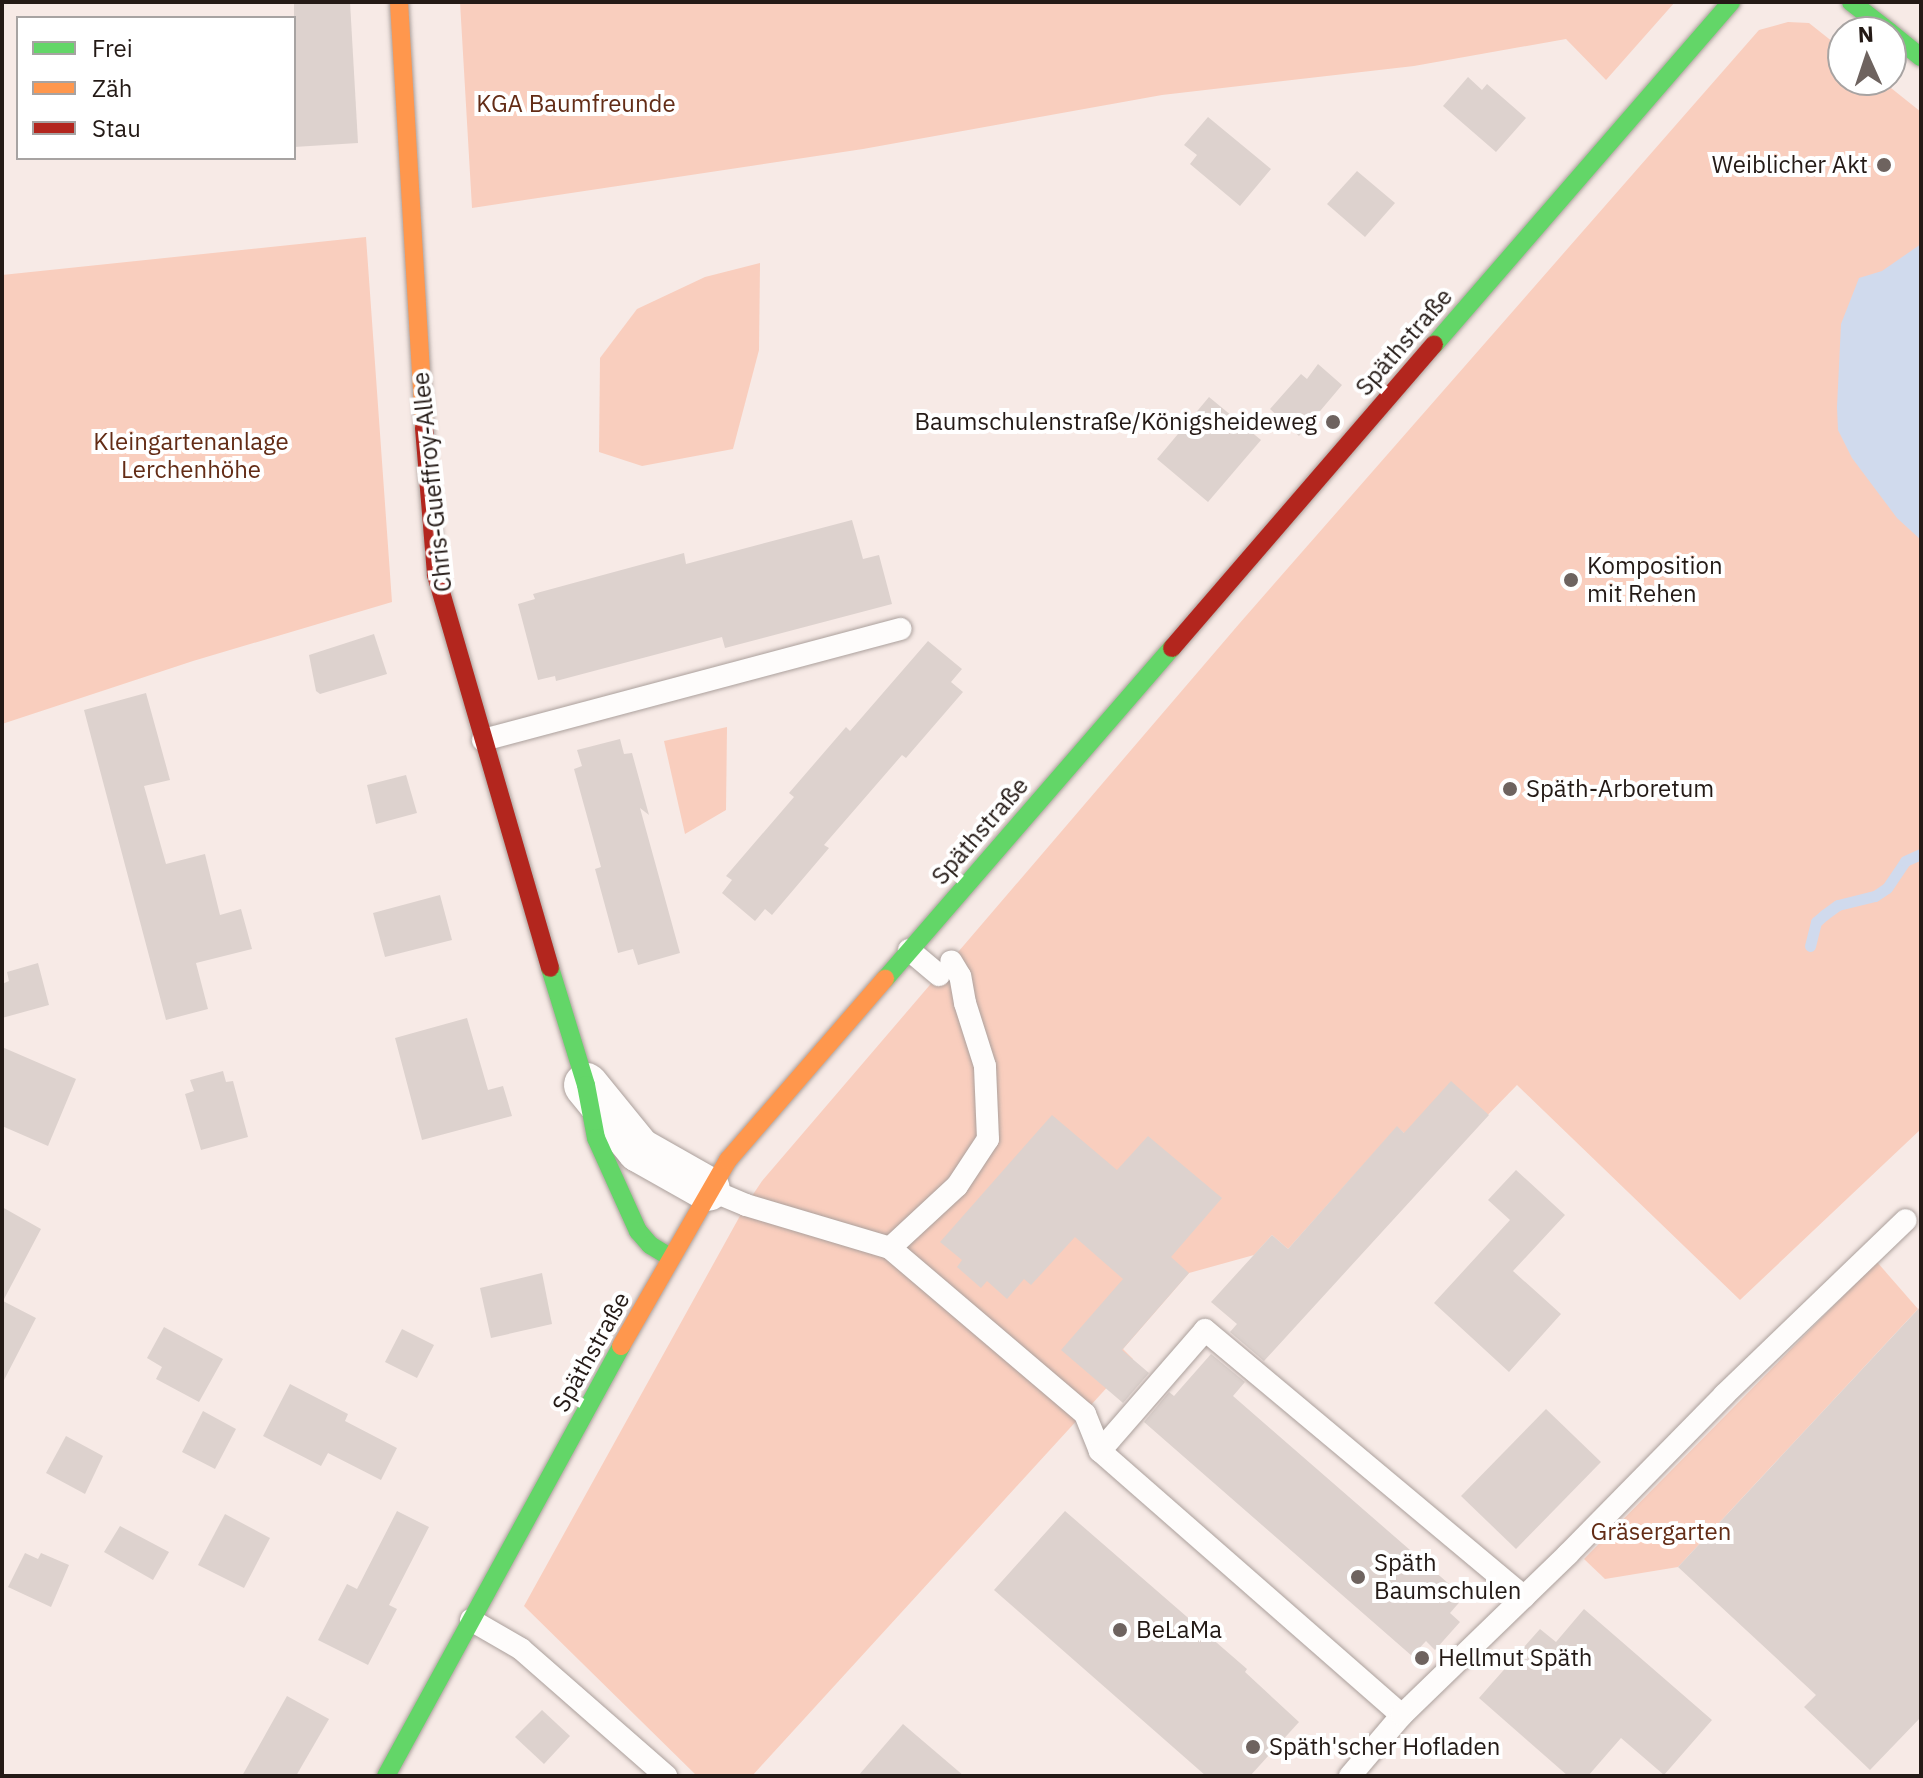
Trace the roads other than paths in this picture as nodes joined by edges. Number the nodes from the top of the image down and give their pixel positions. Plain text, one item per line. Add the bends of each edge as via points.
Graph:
1 (399, 2) edge
2 (1731, 2) edge
3 (1851, 2) edge
4 (1869, 16) edge
5 (901, 629) dead end
6 (483, 740) junction
7 (909, 950) junction
8 (586, 1085) junction
9 (708, 1189) junction
10 (1906, 1220) dead end
11 (890, 1248) junction
12 (670, 1257) junction
13 (1100, 1451) junction
14 (1524, 1597) junction
15 (471, 1620) junction
16 (1402, 1715) junction
17 (386, 1776) edge
18 (666, 1776) edge
19 (1350, 1776) edge

1 - 6 main road, Chris-Gueffroy-Allee via 436,575
2 - 7 main road, Späthstraße
3 - 4 main road
5 - 6 lane
6 - 8 main road, Chris-Gueffroy-Allee
7 - 9 main road, Späthstraße
7 - 11 lane via 960,976 985,1066 988,1139 957,1186
8 - 9 street, Chris-Gueffroy-Allee via 639,1150
8 - 12 main road, Chris-Gueffroy-Allee via 596,1138 638,1231
9 - 11 lane
9 - 12 main road, Späthstraße
10 - 14 lane
11 - 13 lane via 1085,1414
12 - 15 main road, Späthstraße
13 - 14 lane via 1205,1330
13 - 16 lane
14 - 16 lane
15 - 17 main road, Späthstraße
15 - 18 lane via 521,1649
16 - 19 lane

